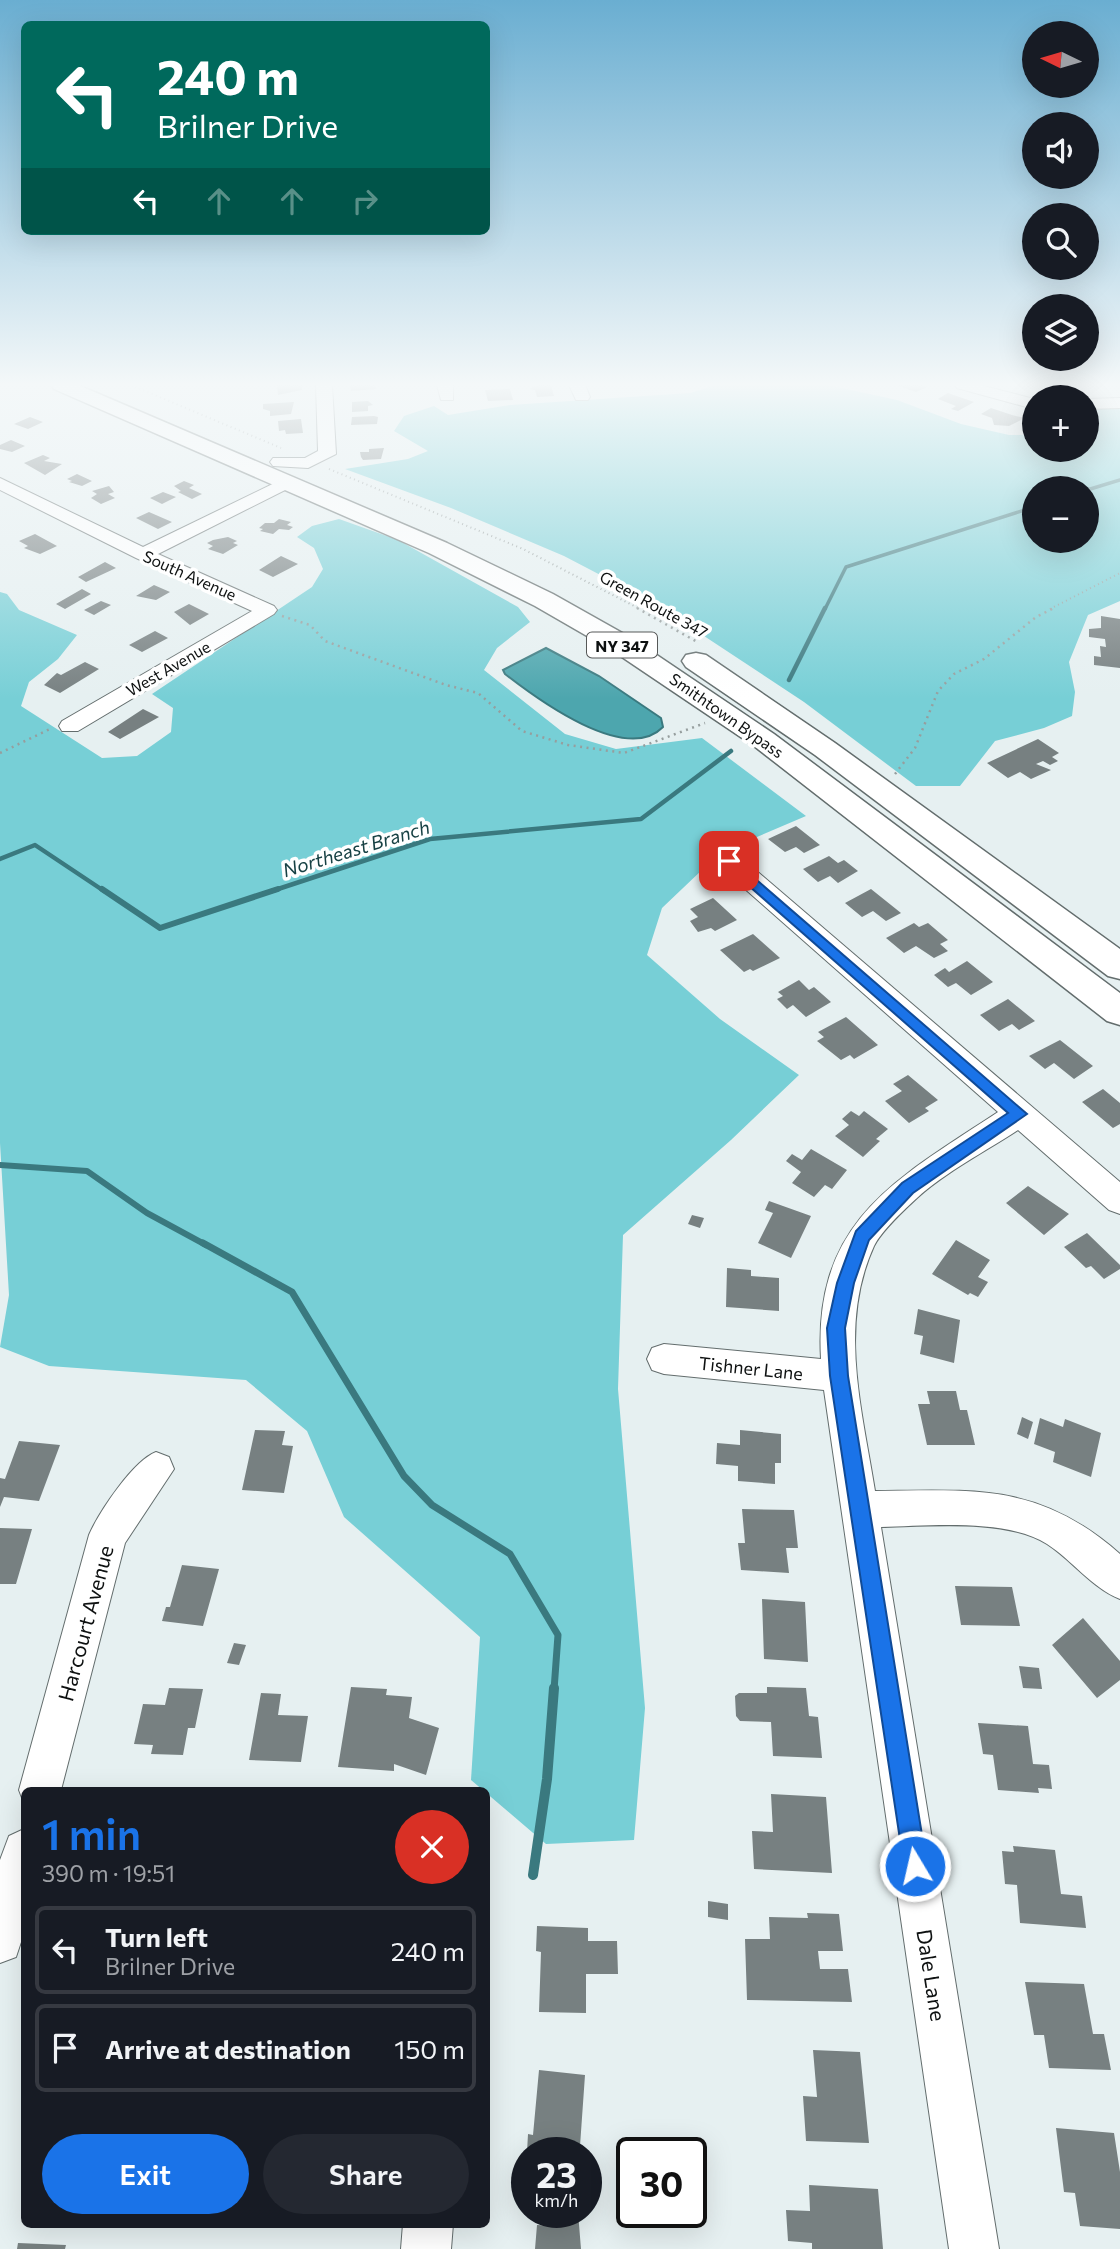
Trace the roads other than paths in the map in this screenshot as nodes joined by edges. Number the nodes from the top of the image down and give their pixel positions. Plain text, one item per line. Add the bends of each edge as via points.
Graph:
1 (14, 490) edge
2 (247, 490) edge
3 (332, 490) edge
4 (342, 490) edge
5 (143, 554) junction
6 (267, 610) joint
7 (69, 726) road end
8 (729, 861) dead end
9 (1120, 967) edge
10 (1120, 1012) edge
11 (1019, 1114) junction
12 (1120, 1201) edge
13 (664, 1359) dead end
14 (839, 1376) junction
15 (156, 1469) dead end
16 (861, 1509) junction
17 (1120, 1580) edge
18 (41, 1787) edge
19 (21, 1862) edge
20 (0, 1941) edge
21 (428, 2228) edge
22 (426, 2249) edge
23 (974, 2249) edge

1 - 5 street, South Avenue
2 - 5 street
3 - 10 highway, Smithtown Bypass / NY 347 via 570,614 680,680
4 - 9 highway, Smithtown Bypass / NY 347 via 530,571 693,659 825,749
5 - 6 street, South Avenue
6 - 7 street, West Avenue
8 - 11 street
11 - 12 street
11 - 14 street, Dale Lane via 907,1188 862,1236 845,1283 836,1328
13 - 14 street, Tishner Lane
14 - 16 street, Dale Lane
15 - 18 street, Harcourt Avenue via 108,1535
16 - 17 street via 965,1508 1039,1520 1095,1556
16 - 23 street, Dale Lane
19 - 20 street
21 - 22 street

